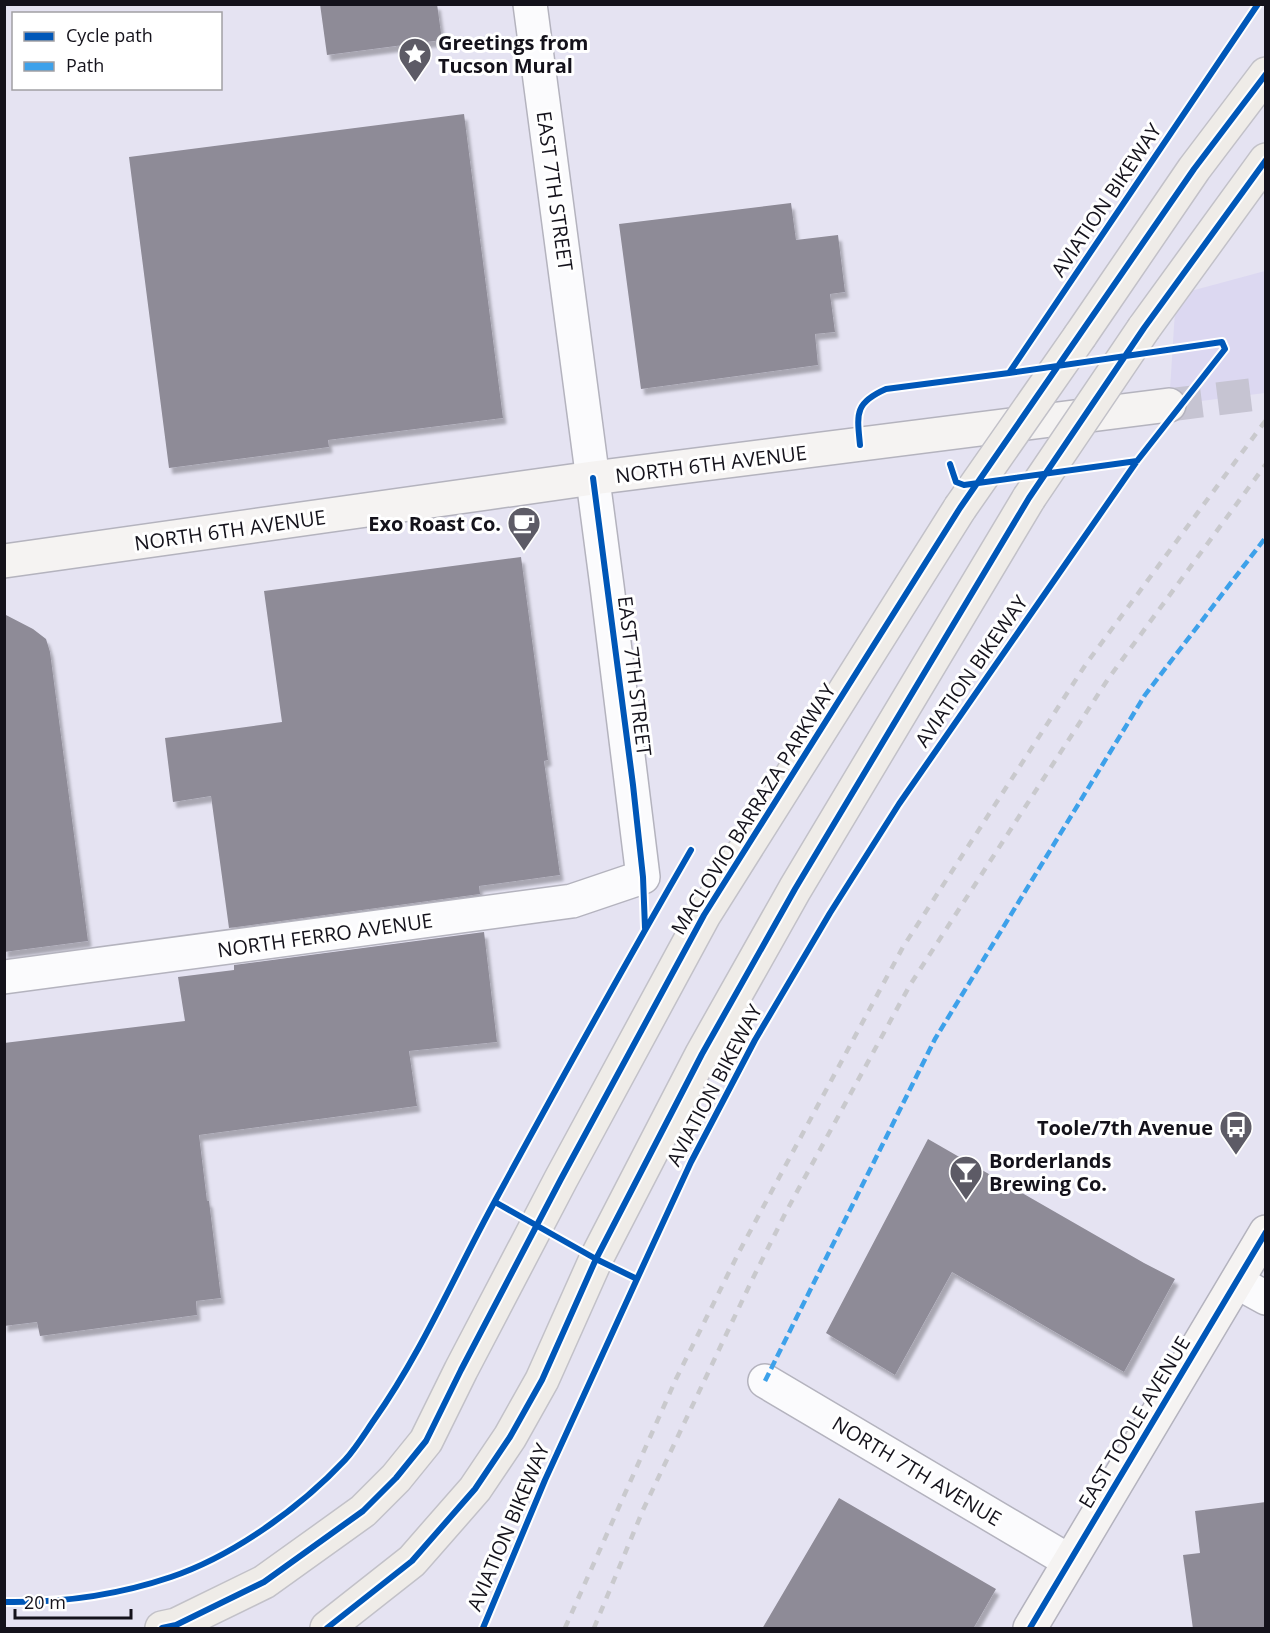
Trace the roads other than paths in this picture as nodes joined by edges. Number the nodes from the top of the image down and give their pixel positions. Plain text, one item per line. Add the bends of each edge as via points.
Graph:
1 (530, 4) edge
2 (1266, 74) edge
3 (1266, 160) edge
4 (1169, 405) tunnel mouth
5 (593, 478) junction
6 (4, 561) edge
7 (643, 878) joint
8 (4, 977) edge
9 (1266, 1232) edge
10 (1238, 1282) junction
11 (1266, 1298) edge
12 (765, 1382) dead end
13 (1070, 1561) junction
14 (162, 1629) edge
15 (327, 1629) edge
16 (1030, 1629) edge

1 - 5 street, EAST 7TH STREET
2 - 14 main road, MACLOVIO BARRAZA PARKWAY, bridge via 1194,169 960,508 704,915 561,1179 426,1441 363,1511 264,1582
3 - 15 main road, bridge via 1144,328 1029,498 795,889 702,1054 596,1259 542,1380 510,1437 475,1489 412,1561
4 - 5 main road, NORTH 6TH AVENUE
5 - 6 main road, NORTH 6TH AVENUE
5 - 7 street, EAST 7TH STREET
7 - 8 street, NORTH FERRO AVENUE via 572,901
9 - 10 main road, EAST TOOLE AVENUE
10 - 11 street
10 - 13 main road, EAST TOOLE AVENUE
12 - 13 street, NORTH 7TH AVENUE
13 - 16 main road, EAST TOOLE AVENUE

